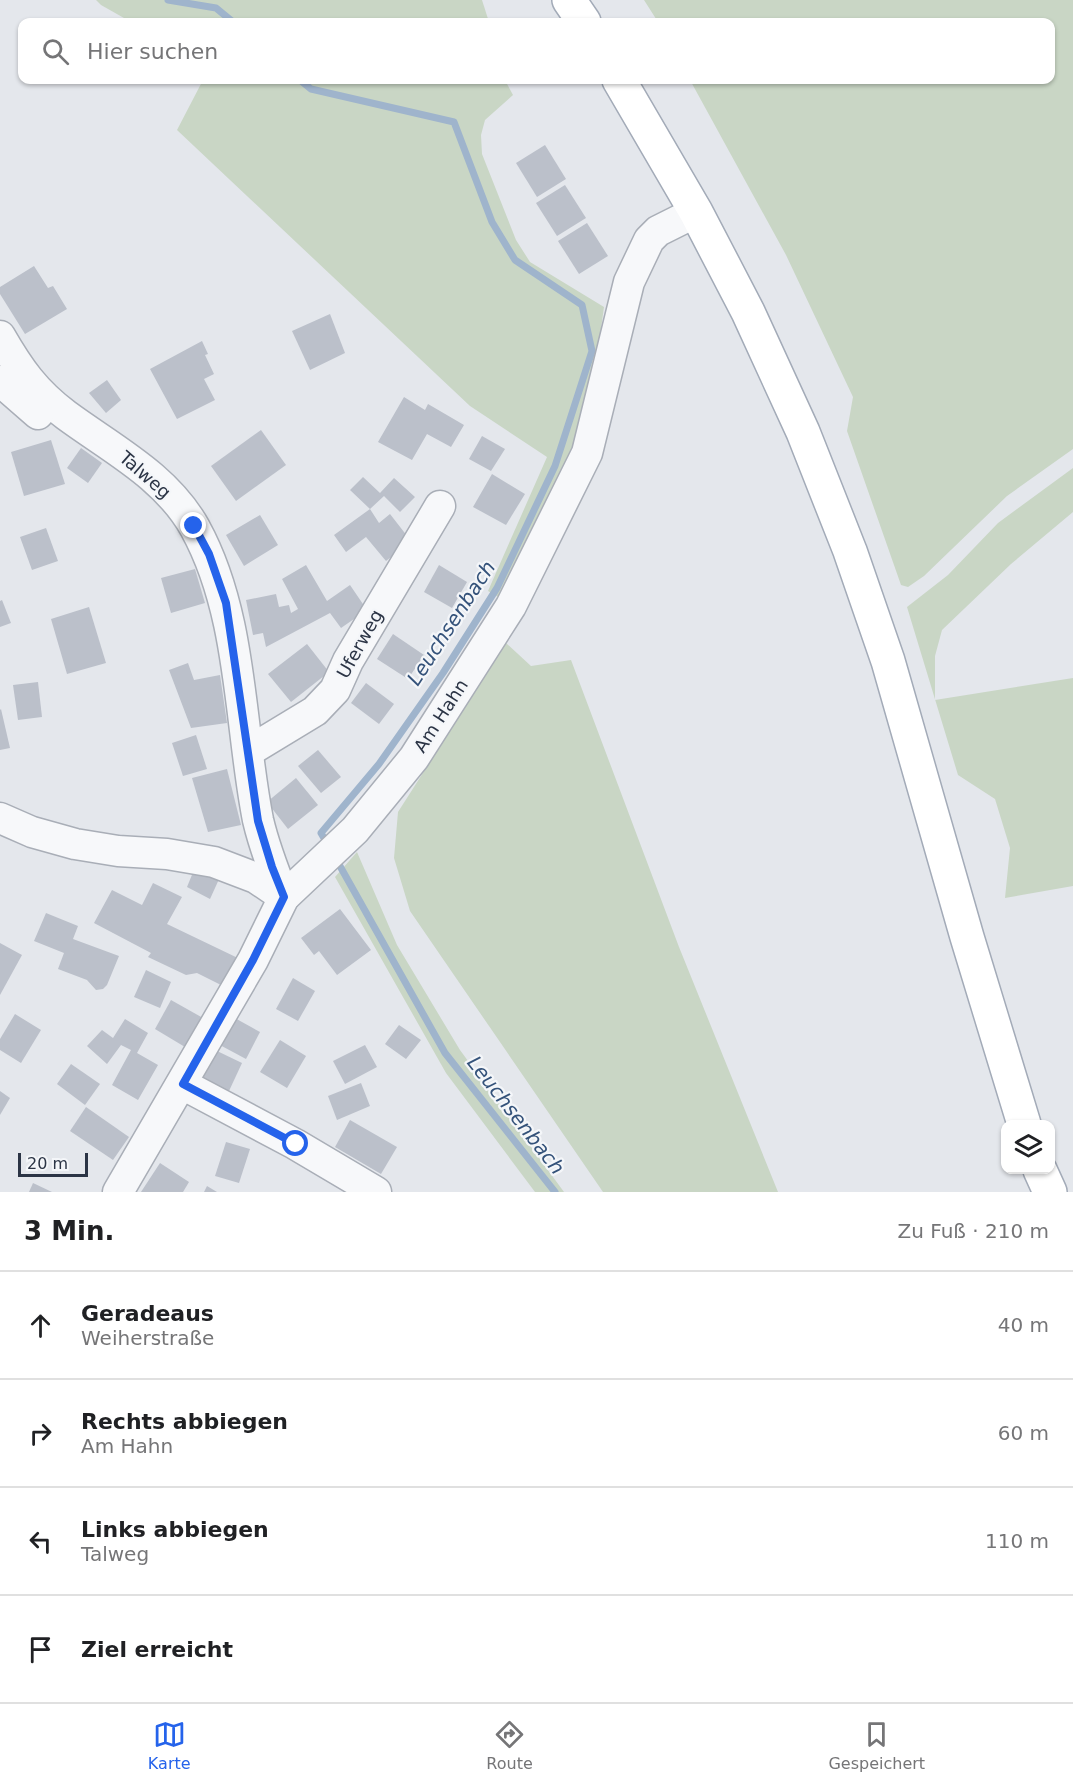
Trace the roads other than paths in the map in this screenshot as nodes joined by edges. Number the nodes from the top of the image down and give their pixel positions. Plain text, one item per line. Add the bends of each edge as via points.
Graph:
1 (569, 0) edge
2 (581, 18) edge
3 (621, 84) edge
4 (696, 212) junction
5 (0, 336) edge
6 (0, 381) edge
7 (65, 415) junction
8 (440, 506) dead end
9 (249, 751) junction
10 (0, 818) edge
11 (284, 897) junction
12 (183, 1084) junction
13 (1022, 1120) edge
14 (1042, 1174) edge
15 (118, 1192) edge
16 (376, 1192) edge
17 (1050, 1192) edge

1 - 2 main road
3 - 4 main road
4 - 11 street, Am Hahn via 658,231 649,240 629,282 587,453 511,606 414,758 335,849
4 - 13 main road via 748,312 803,432 854,562 888,661
5 - 7 street, Talweg via 20,370
6 - 7 street via 42,416
7 - 9 street, Talweg via 150,474 186,513 209,554 226,603
8 - 9 street, Uferweg via 348,661 335,690 315,711
9 - 11 street, Talweg via 258,821
10 - 11 street via 75,844 214,862 256,878
11 - 12 street, Am Hahn
12 - 15 street, Am Hahn
12 - 16 street
14 - 17 main road

